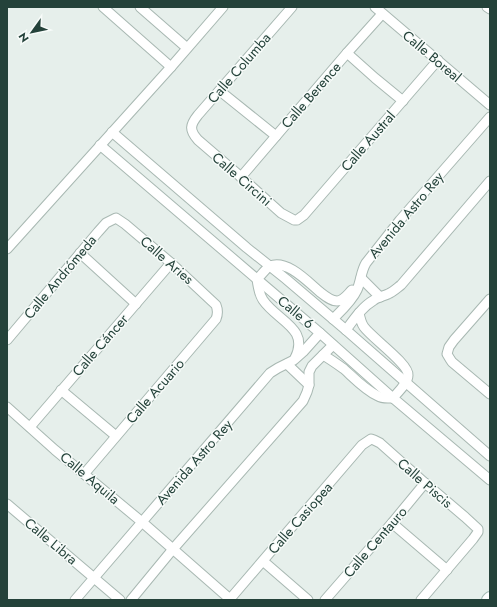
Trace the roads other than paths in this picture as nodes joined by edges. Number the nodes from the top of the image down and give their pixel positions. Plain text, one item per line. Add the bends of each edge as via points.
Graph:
1 (103, 7) edge
2 (140, 7) edge
3 (223, 7) edge
4 (292, 7) edge
5 (375, 7) edge
6 (487, 7) edge
7 (490, 9) edge
8 (382, 14) junction
9 (187, 48) junction
10 (347, 53) junction
11 (438, 60) junction
12 (171, 68) junction
13 (220, 91) junction
14 (403, 101) junction
15 (490, 105) edge
16 (490, 117) edge
17 (191, 130) joint
18 (112, 132) junction
19 (276, 136) junction
20 (100, 146) junction
21 (242, 177) junction
22 (490, 181) edge
23 (116, 218) joint
24 (297, 220) joint
25 (225, 229) junction
26 (214, 243) junction
27 (7, 249) edge
28 (80, 254) junction
29 (171, 263) junction
30 (269, 267) junction
31 (257, 280) junction
32 (360, 280) junction
33 (380, 297) junction
34 (490, 298) edge
35 (136, 304) junction
36 (216, 305) joint
37 (359, 313) junction
38 (333, 319) junction
39 (346, 330) junction
40 (320, 333) junction
41 (7, 340) edge
42 (333, 345) junction
43 (323, 355) junction
44 (291, 362) junction
45 (406, 382) junction
46 (309, 385) junction
47 (61, 390) junction
48 (490, 394) edge
49 (393, 398) junction
50 (7, 407) edge
51 (30, 427) junction
52 (116, 436) junction
53 (371, 439) joint
54 (490, 456) edge
55 (85, 473) junction
56 (490, 480) edge
57 (424, 483) junction
58 (7, 504) edge
59 (142, 522) junction
60 (392, 523) junction
61 (173, 549) junction
62 (263, 561) junction
63 (447, 570) junction
64 (94, 577) junction
65 (231, 599) edge
66 (75, 600) edge
67 (120, 600) edge
68 (131, 600) edge
69 (308, 600) edge
70 (325, 600) edge
71 (421, 600) edge

1 - 12 street
2 - 9 street
3 - 9 street
4 - 13 street, Calle Columba
5 - 8 street, Calle Boreal
6 - 7 street
8 - 10 street, Calle Berence
8 - 11 street, Calle Boreal
9 - 12 street
10 - 14 street
10 - 19 street, Calle Berence
11 - 14 street, Calle Austral
11 - 15 street, Calle Boreal
12 - 18 street
13 - 17 street, Calle Columba via 193,122
13 - 19 street
14 - 24 street, Calle Austral
16 - 32 street, Avenida Astro Rey via 375,251 363,267
17 - 21 street, Calle Circini via 198,140
18 - 20 street
18 - 25 street, Calle 6
19 - 21 street, Calle Berence
20 - 26 street, Calle 6
20 - 27 street
21 - 24 street, Calle Circini via 281,213
22 - 33 street via 401,285
23 - 28 street, Calle Andrómeda via 106,223
23 - 29 street, Calle Aries
25 - 26 street
25 - 30 street, Calle 6
26 - 31 street, Calle 6
28 - 35 street
28 - 41 street, Calle Andrómeda
29 - 35 street, Calle Cáncer
29 - 36 street, Calle Aries
30 - 31 street
30 - 32 street via 281,265 290,268 325,296 336,301 344,298
30 - 38 street, Calle 6
31 - 40 street, Calle 6
31 - 44 street via 263,300 289,325 300,341 297,354
32 - 33 street
32 - 38 street, Avenida Astro Rey via 353,297
33 - 37 street
34 - 48 street via 448,347 447,354
35 - 47 street, Calle Cáncer
36 - 52 street, Calle Acuario via 216,319
37 - 39 street
37 - 45 street via 365,329 405,367 408,372
38 - 39 street, Calle 6
39 - 45 street, Calle 6
40 - 42 street, Calle 6
40 - 44 street, Avenida Astro Rey
42 - 43 street
42 - 49 street, Calle 6
43 - 46 street via 309,372
43 - 49 street via 378,397
44 - 46 street
44 - 59 street, Avenida Astro Rey via 270,374
45 - 49 street
45 - 54 street, Calle 6
46 - 61 street via 303,401
47 - 51 street, Calle Cáncer
47 - 52 street
49 - 56 street, Calle 6
50 - 51 street, Calle Aquila
51 - 55 street, Calle Aquila
52 - 55 street, Calle Acuario
53 - 57 street, Calle Piscis via 380,443
53 - 62 street, Calle Casiopea via 362,445
55 - 59 street, Calle Aquila
57 - 60 street, Calle Centauro
57 - 63 street, Calle Piscis via 478,529 473,540
58 - 64 street, Calle Libra
59 - 61 street, Calle Aquila
59 - 64 street, Avenida Astro Rey
60 - 63 street
60 - 70 street, Calle Centauro
61 - 65 street, Calle Aquila
61 - 68 street
62 - 65 street, Calle Casiopea
62 - 69 street
63 - 71 street
64 - 66 street, Avenida Astro Rey
64 - 67 street, Calle Libra

